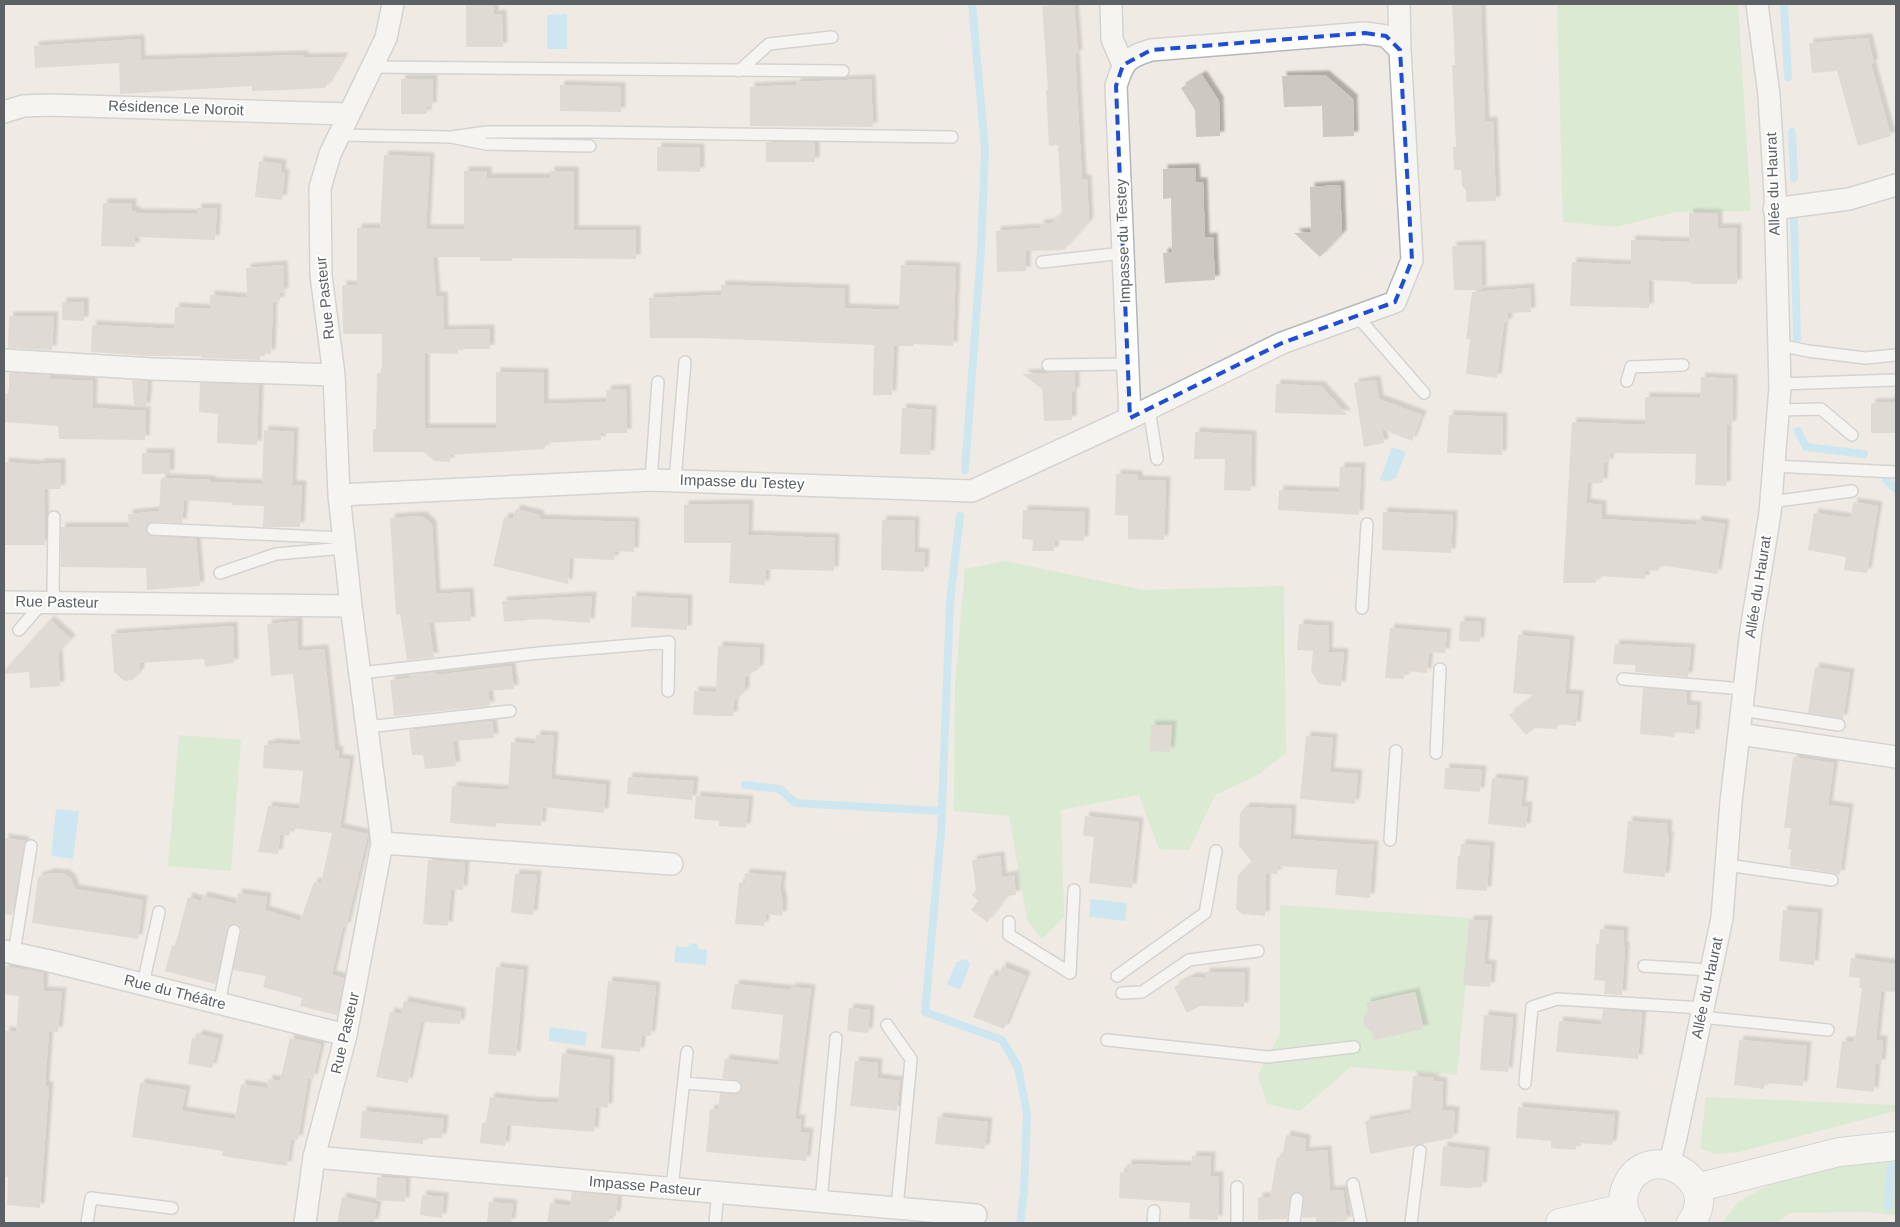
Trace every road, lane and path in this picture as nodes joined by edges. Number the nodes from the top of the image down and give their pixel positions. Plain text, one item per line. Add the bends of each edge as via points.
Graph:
1 (393, 4) edge
2 (1111, 4) edge
3 (1399, 4) edge
4 (1757, 4) edge
5 (832, 37) dead end
6 (1400, 50) junction
7 (1123, 65) junction
8 (372, 67) junction
9 (739, 71) junction
10 (843, 71) dead end
11 (4, 112) edge
12 (349, 114) junction
13 (339, 135) junction
14 (952, 137) dead end
15 (451, 138) junction
16 (590, 146) dead end
17 (1896, 185) edge
18 (1774, 209) junction
19 (1123, 253) junction
20 (1042, 262) dead end
21 (1357, 316) junction
22 (1779, 345) junction
23 (1896, 356) edge
24 (4, 360) edge
25 (685, 362) dead end
26 (1128, 364) junction
27 (1048, 365) dead end
28 (1683, 365) dead end
29 (334, 375) junction
30 (1896, 380) edge
31 (1628, 381) dead end
32 (658, 382) dead end
33 (1780, 384) junction
34 (1424, 393) dead end
35 (1149, 409) junction
36 (1778, 410) junction
37 (1130, 418) junction
38 (1852, 435) dead end
39 (1157, 459) dead end
40 (1774, 466) junction
41 (1896, 472) edge
42 (651, 480) junction
43 (675, 480) junction
44 (1852, 491) dead end
45 (339, 495) junction
46 (1771, 502) junction
47 (54, 517) dead end
48 (1367, 524) dead end
49 (153, 529) dead end
50 (344, 543) junction
51 (220, 573) dead end
52 (4, 602) edge
53 (50, 602) junction
54 (351, 606) junction
55 (1362, 608) dead end
56 (19, 630) dead end
57 (1440, 669) dead end
58 (360, 673) junction
59 (1623, 679) dead end
60 (668, 691) dead end
61 (1743, 699) junction
62 (510, 711) dead end
63 (1839, 725) dead end
64 (367, 727) junction
65 (1739, 734) junction
66 (1396, 750) dead end
67 (1436, 753) dead end
68 (1896, 757) edge
69 (1390, 840) dead end
70 (382, 842) junction
71 (31, 846) dead end
72 (1216, 851) dead end
73 (672, 864) dead end
74 (1727, 865) junction
75 (1832, 880) dead end
76 (1074, 890) dead end
77 (159, 912) dead end
78 (1009, 922) dead end
79 (234, 931) dead end
80 (1258, 951) dead end
81 (9, 952) edge
82 (1644, 966) dead end
83 (1711, 970) junction
84 (1117, 976) dead end
85 (143, 984) junction
86 (1122, 993) dead end
87 (219, 1003) junction
88 (1702, 1013) junction
89 (887, 1025) dead end
90 (1828, 1030) dead end
91 (346, 1035) junction
92 (836, 1038) dead end
93 (1107, 1040) dead end
94 (1354, 1046) dead end
95 (687, 1052) dead end
96 (684, 1083) junction
97 (1525, 1083) dead end
98 (735, 1087) dead end
99 (1896, 1129) edge
100 (1896, 1146) edge
101 (1420, 1151) dead end
102 (1839, 1152) junction
103 (314, 1157) junction
104 (1668, 1165) junction
105 (1353, 1184) dead end
106 (1237, 1187) dead end
107 (672, 1188) junction
108 (1696, 1188) junction
109 (718, 1192) junction
110 (1297, 1199) dead end
111 (821, 1201) junction
112 (172, 1208) dead end
113 (897, 1208) junction
114 (1154, 1211) dead end
115 (976, 1215) dead end
116 (1627, 1216) edge
117 (1566, 1222) edge
118 (87, 1223) edge
119 (305, 1223) edge
120 (715, 1223) edge
121 (1153, 1223) edge
122 (1237, 1223) edge
123 (1294, 1223) edge
124 (1361, 1223) edge
125 (1410, 1223) edge
126 (1691, 1223) edge

1 - 8 street, Rue Pasteur via 386,38
2 - 7 street via 1112,39
3 - 6 street, Impasse du Testey
4 - 18 street, Allée du Haurat via 1769,95
5 - 9 lane via 769,44
6 - 7 street via 1386,36 1366,33 1151,50 1135,55
6 - 21 street, Impasse du Testey via 1412,260 1395,302
7 - 19 street, Impasse du Testey via 1116,86
8 - 9 lane
8 - 12 street, Rue Pasteur
9 - 10 lane
11 - 12 street, Résidence Le Noroit via 23,106 50,105
12 - 13 street, Rue Pasteur
13 - 15 lane
13 - 29 street, Rue Pasteur via 320,188 321,275
14 - 15 lane via 487,132
15 - 16 lane via 486,144
17 - 18 street via 1849,199
18 - 22 street, Allée du Haurat
19 - 20 lane
19 - 26 street, Impasse du Testey
21 - 34 lane
21 - 35 street, Impasse du Testey via 1282,343
22 - 23 lane via 1865,358
22 - 33 street, Allée du Haurat
24 - 29 street
25 - 43 lane
26 - 27 lane
26 - 37 street, Impasse du Testey
28 - 31 lane via 1632,367
29 - 45 street, Rue Pasteur
30 - 33 lane
32 - 42 lane
33 - 36 street, Allée du Haurat
35 - 37 street, Impasse du Testey
35 - 39 lane
36 - 38 lane via 1821,409
36 - 40 street, Allée du Haurat
37 - 43 street, Impasse du Testey via 972,491
40 - 41 lane
40 - 46 street, Allée du Haurat
42 - 43 street, Impasse du Testey
42 - 45 street, Impasse du Testey
44 - 46 lane
45 - 50 street, Rue Pasteur
46 - 61 street, Allée du Haurat
47 - 53 lane
48 - 55 lane
49 - 50 lane
50 - 51 lane via 276,554
50 - 54 street, Rue Pasteur
52 - 53 street, Rue Pasteur
53 - 54 street, Rue Pasteur
53 - 56 lane
54 - 58 street, Rue Pasteur
57 - 67 lane
58 - 60 lane via 669,642
58 - 64 street, Rue Pasteur
59 - 61 lane
61 - 63 lane
61 - 65 street, Allée du Haurat
62 - 64 lane
64 - 70 street, Rue Pasteur
65 - 68 street
65 - 74 street, Allée du Haurat
66 - 69 lane
70 - 73 street
70 - 91 street, Rue Pasteur
71 - 81 lane
72 - 84 lane via 1205,913
74 - 75 lane
74 - 83 street, Allée du Haurat via 1722,918
76 - 78 lane via 1070,973 1009,935
77 - 85 lane
79 - 87 lane
80 - 86 lane via 1189,960 1142,992
81 - 85 street, Rue du Théâtre
82 - 83 lane
83 - 88 street, Allée du Haurat
85 - 87 street, Rue du Théâtre
87 - 91 street, Rue du Théâtre
88 - 90 lane
88 - 97 lane via 1557,1000 1532,1007
88 - 104 street, Allée du Haurat
89 - 113 lane via 911,1059
91 - 103 street, Rue Pasteur
92 - 111 lane
93 - 94 lane via 1268,1057
95 - 96 lane
96 - 98 lane
96 - 107 lane
99 - 102 main road via 1866,1137
100 - 102 main road
101 - 125 lane
102 - 108 main road
103 - 107 street, Impasse Pasteur
103 - 119 street, Rue Pasteur
104 - 108 main road via 1680,1169
104 - 116 main road via 1656,1164 1635,1174 1623,1196
105 - 124 lane
106 - 122 lane
107 - 109 street, Impasse Pasteur
108 - 126 main road via 1697,1211
109 - 111 street, Impasse Pasteur
109 - 120 lane
110 - 123 lane
111 - 113 street, Impasse Pasteur
112 - 118 lane via 91,1198
113 - 115 street, Impasse Pasteur
114 - 121 lane
116 - 117 main road

